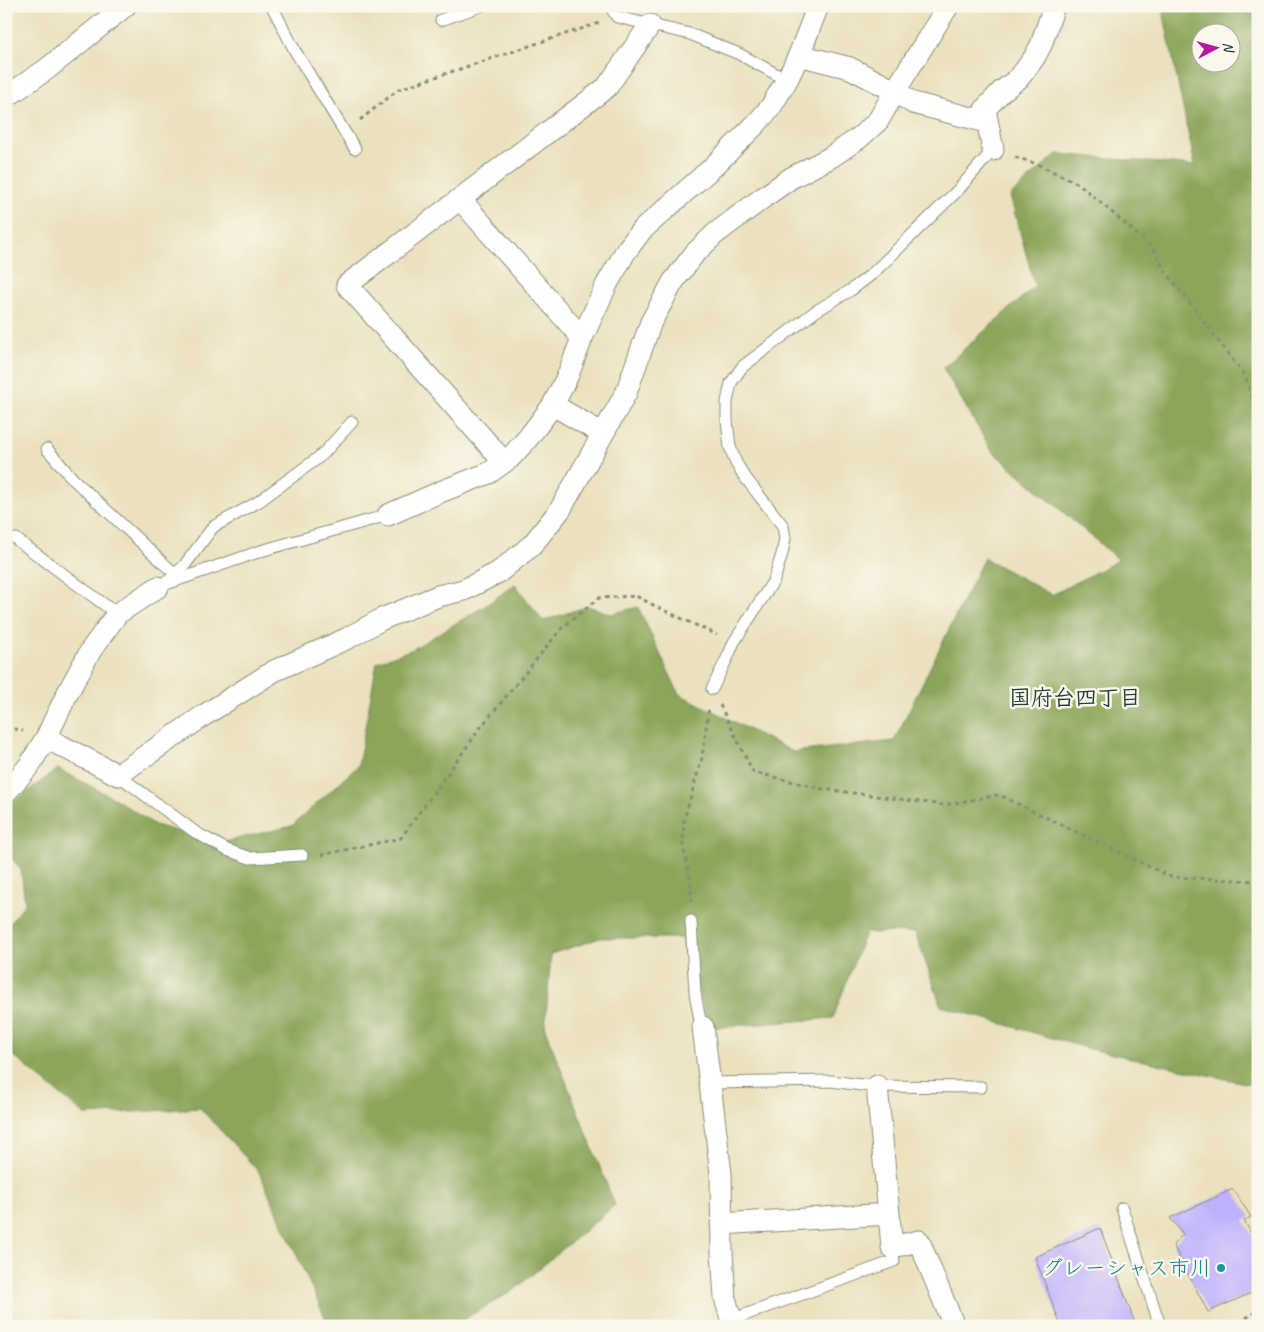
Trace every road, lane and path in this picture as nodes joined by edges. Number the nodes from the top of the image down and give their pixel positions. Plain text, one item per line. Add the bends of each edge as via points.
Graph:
1 (125, 6) edge
2 (272, 6) edge
3 (480, 6) edge
4 (610, 6) edge
5 (818, 6) edge
6 (948, 6) edge
7 (1054, 6) edge
8 (616, 17) junction
9 (440, 20) dead end
10 (650, 25) junction
11 (799, 55) junction
12 (787, 80) junction
13 (895, 90) junction
14 (6, 97) edge
15 (987, 122) junction
16 (345, 132) junction
17 (355, 149) dead end
18 (993, 150) junction
19 (460, 199) junction
20 (582, 338) junction
21 (553, 405) junction
22 (1258, 414) edge
23 (352, 422) dead end
24 (603, 434) junction
25 (47, 449) dead end
26 (504, 462) junction
27 (388, 515) joint
28 (16, 540) dead end
29 (175, 574) junction
30 (158, 587) junction
31 (117, 614) junction
32 (734, 642) junction
33 (712, 689) junction
34 (46, 738) junction
35 (118, 775) junction
36 (6, 792) edge
37 (302, 855) joint
38 (1258, 881) edge
39 (691, 921) joint
40 (703, 1027) joint
41 (710, 1083) junction
42 (877, 1086) junction
43 (981, 1087) dead end
44 (1122, 1208) dead end
45 (889, 1214) junction
46 (722, 1224) junction
47 (892, 1247) junction
48 (1258, 1311) edge
49 (731, 1322) edge
50 (954, 1326) edge
51 (1160, 1326) edge
52 (1232, 1326) edge

1 - 14 street via 47,69
2 - 16 lane via 295,51
3 - 9 lane
4 - 8 lane
5 - 11 street
6 - 13 street
7 - 15 street via 1034,58 1019,78 985,110
8 - 10 lane
8 - 16 path via 399,89
10 - 12 lane via 690,34
10 - 19 street via 607,87
11 - 12 street
11 - 13 street via 850,68
12 - 20 street via 755,125 641,231 607,284
13 - 15 street via 913,103
13 - 24 street via 878,121 859,138 791,178 715,234 695,253 673,282 651,322 626,393
15 - 18 street
16 - 17 lane
18 - 22 path via 1037,164 1079,184 1152,247 1166,272 1245,376
18 - 32 lane via 958,190 872,274 742,366 732,382 727,402 730,447 744,476 783,526 785,539 774,580
19 - 20 street
19 - 26 street via 347,285
20 - 21 street
21 - 24 street
21 - 26 street via 528,438
23 - 29 lane via 322,455 258,502 212,527
24 - 35 street via 560,510 532,545 500,572 464,590 438,596 382,619 274,671
25 - 29 lane via 73,479
26 - 27 street via 489,473
27 - 30 lane via 264,550
28 - 31 lane
29 - 30 lane
30 - 31 street
31 - 34 street via 91,650
32 - 33 lane
32 - 37 path via 636,596 599,598 562,628 481,727 400,838 314,856
33 - 38 path via 753,772 823,789 944,804 999,795 1171,877
33 - 39 path via 702,758 684,820 683,845 690,878
34 - 35 street
34 - 36 street via 29,766
35 - 37 lane via 195,832 227,850 250,858
39 - 40 lane via 695,993
40 - 41 street
41 - 42 lane via 831,1081
41 - 46 street via 721,1174
42 - 43 lane
42 - 45 street
44 - 51 lane
45 - 46 street
45 - 47 street
46 - 49 street via 725,1298
47 - 49 lane via 894,1261
47 - 50 street via 919,1241
48 - 52 path

